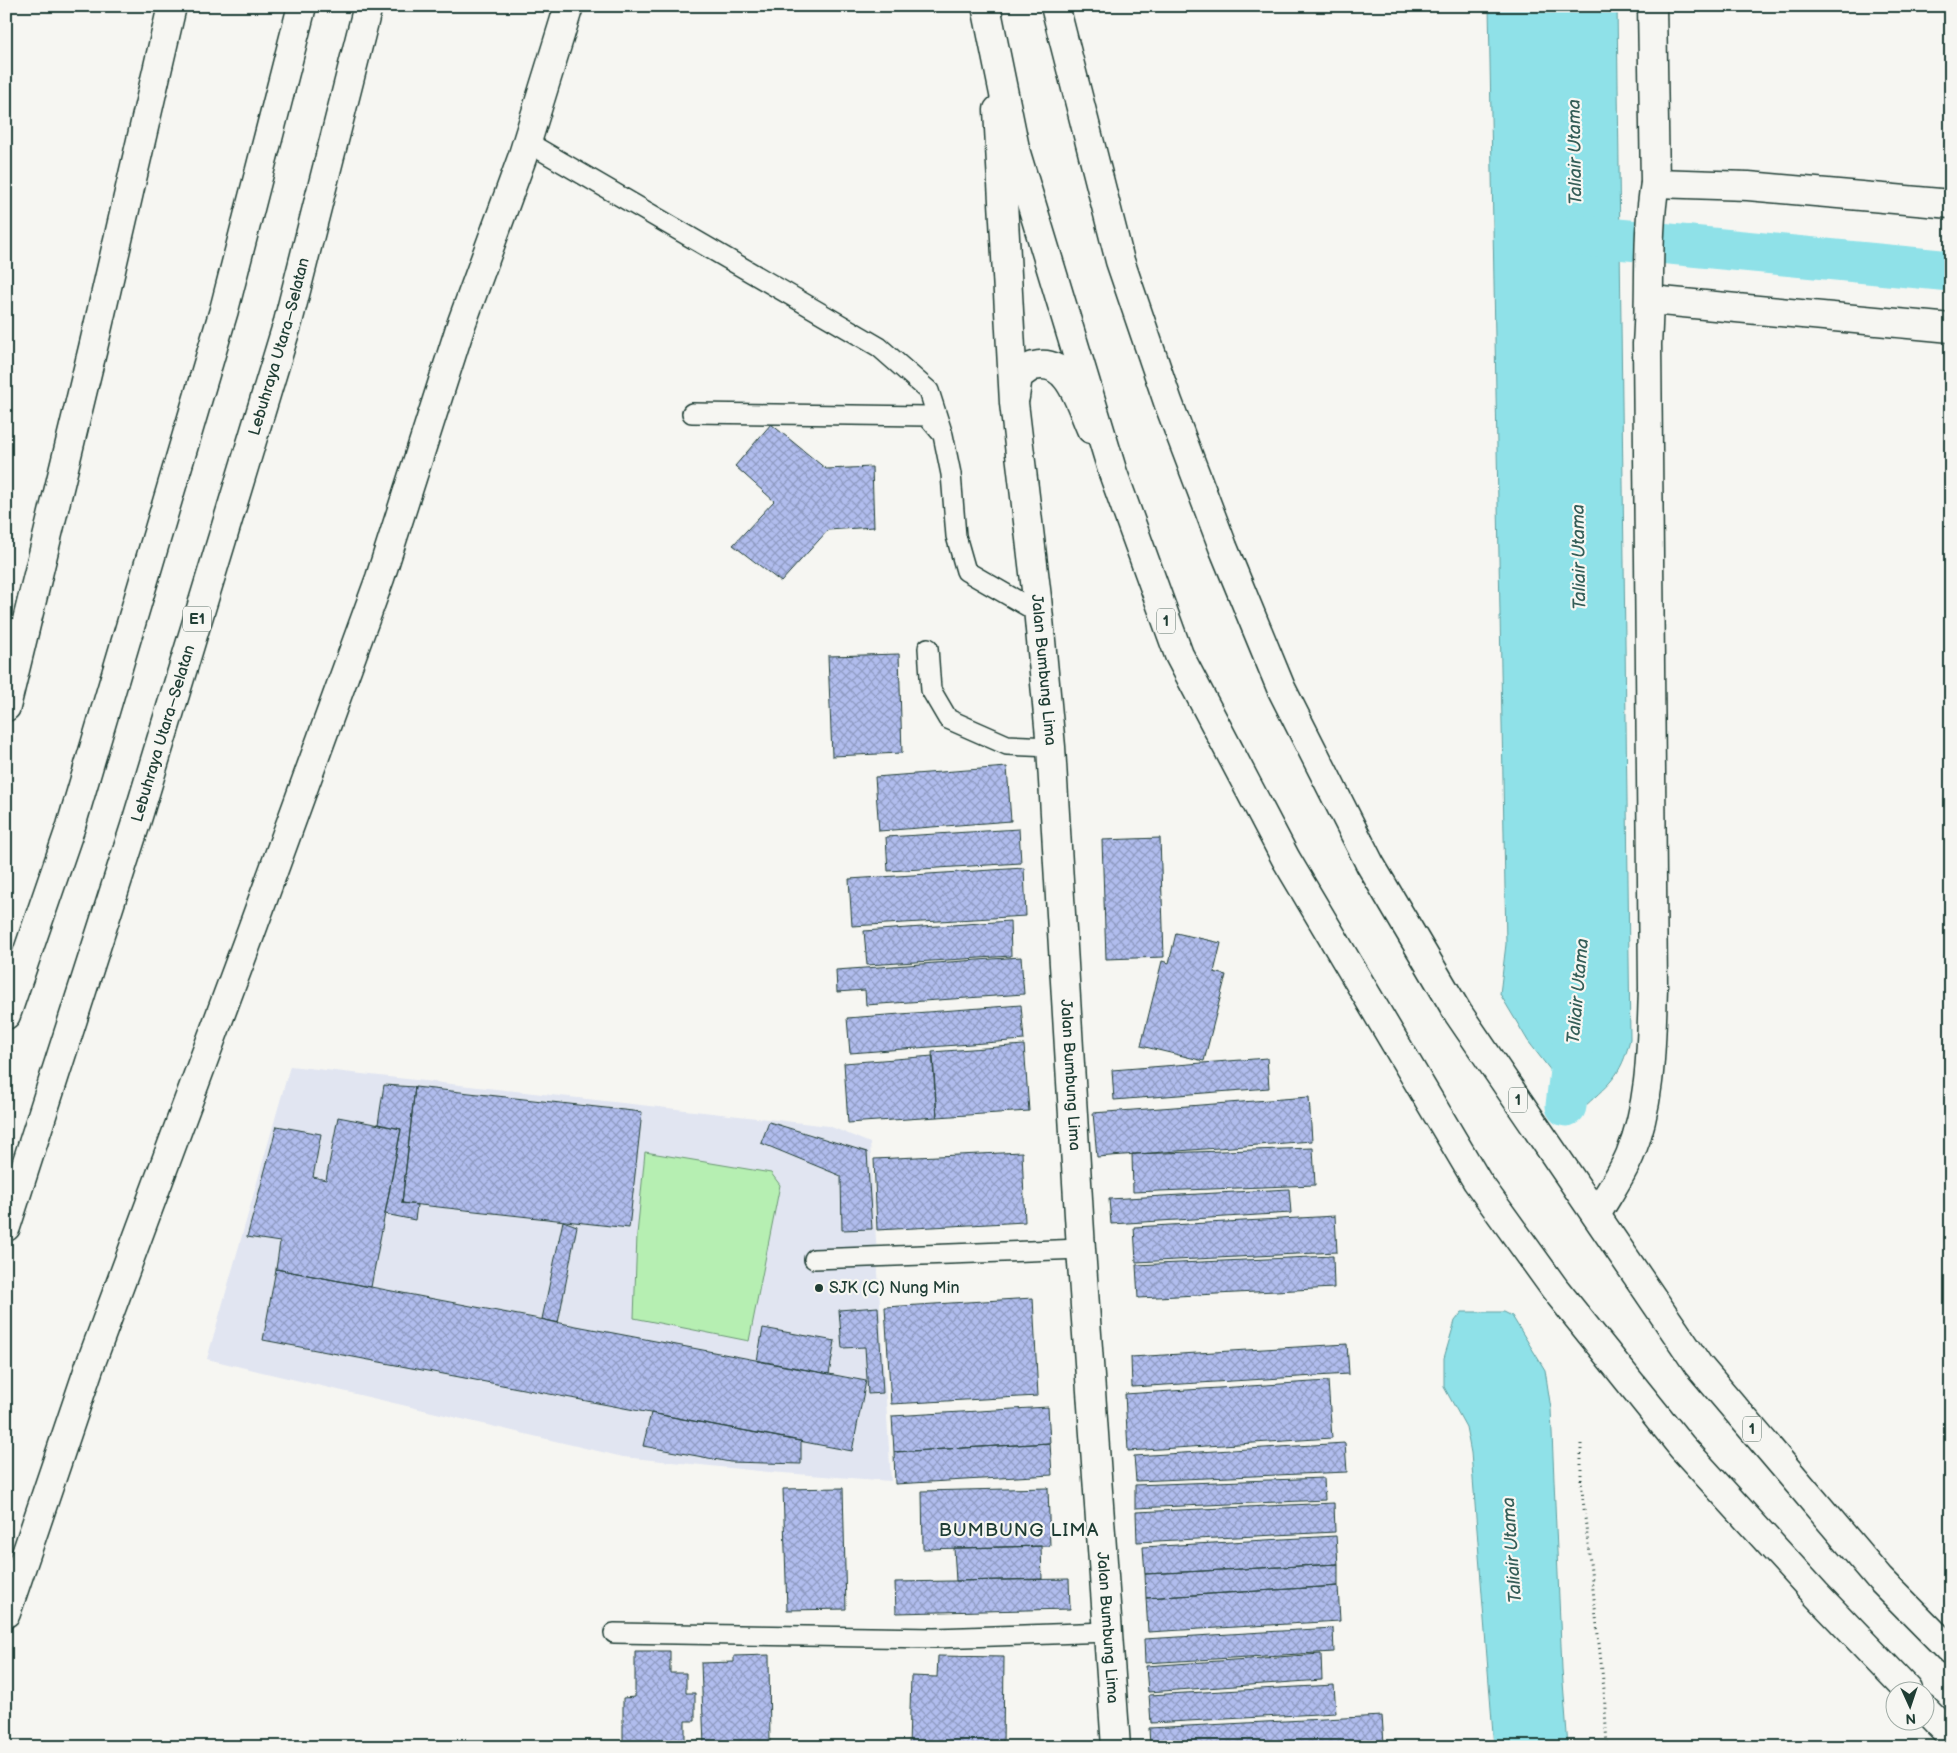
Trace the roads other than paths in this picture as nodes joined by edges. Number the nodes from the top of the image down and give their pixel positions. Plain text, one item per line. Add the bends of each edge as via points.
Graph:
1 (172, 6) edge
2 (302, 6) edge
3 (368, 6) edge
4 (569, 6) edge
5 (1055, 6) edge
6 (1652, 6) edge
7 (986, 8) edge
8 (527, 142) junction
9 (1653, 194) junction
10 (1951, 204) edge
11 (1650, 290) junction
12 (1951, 328) edge
13 (1014, 403) junction
14 (692, 413) dead end
15 (943, 435) junction
16 (1113, 473) junction
17 (1039, 612) junction
18 (928, 648) dead end
19 (6, 707) edge
20 (1051, 747) junction
21 (6, 1015) edge
22 (1596, 1215) junction
23 (6, 1227) edge
24 (1081, 1249) junction
25 (814, 1259) dead end
26 (6, 1612) edge
27 (1108, 1632) junction
28 (614, 1633) dead end
29 (1951, 1651) edge
30 (1898, 1680) edge
31 (1934, 1718) edge
32 (1951, 1736) edge
33 (1116, 1747) edge

1 - 19 main road
2 - 21 main road via 222,319 71,826
3 - 23 main road, Lebuhraya Utara–Selatan / E1 via 288,322 138,816
4 - 8 main road
5 - 22 main road, 1 via 1120,261 1168,402 1281,688 1370,864 1458,1013
6 - 9 main road
7 - 13 main road via 1000,135
7 - 16 main road, 1 via 1016,153
8 - 15 lane via 879,347 929,391
8 - 26 main road via 461,325 380,578 89,1368
9 - 10 main road via 1748,186
9 - 11 main road
11 - 12 main road
11 - 22 main road via 1647,344 1651,1064 1641,1123 1632,1148
13 - 16 main road via 1018,376 1034,366 1051,365 1065,374
13 - 17 main road, Jalan Bumbung Lima
14 - 15 lane via 927,416
15 - 17 lane via 951,474 956,536 966,571
16 - 30 main road, 1 via 1179,655 1286,860 1477,1181 1555,1289 1682,1447
17 - 20 main road, Jalan Bumbung Lima
18 - 20 lane via 931,690 948,719 1007,745
20 - 24 main road, Jalan Bumbung Lima
22 - 29 main road, 1 via 1698,1365 1880,1579
24 - 25 lane
24 - 27 main road, Jalan Bumbung Lima
27 - 28 lane via 935,1638
27 - 33 main road, Jalan Bumbung Lima
31 - 32 main road

